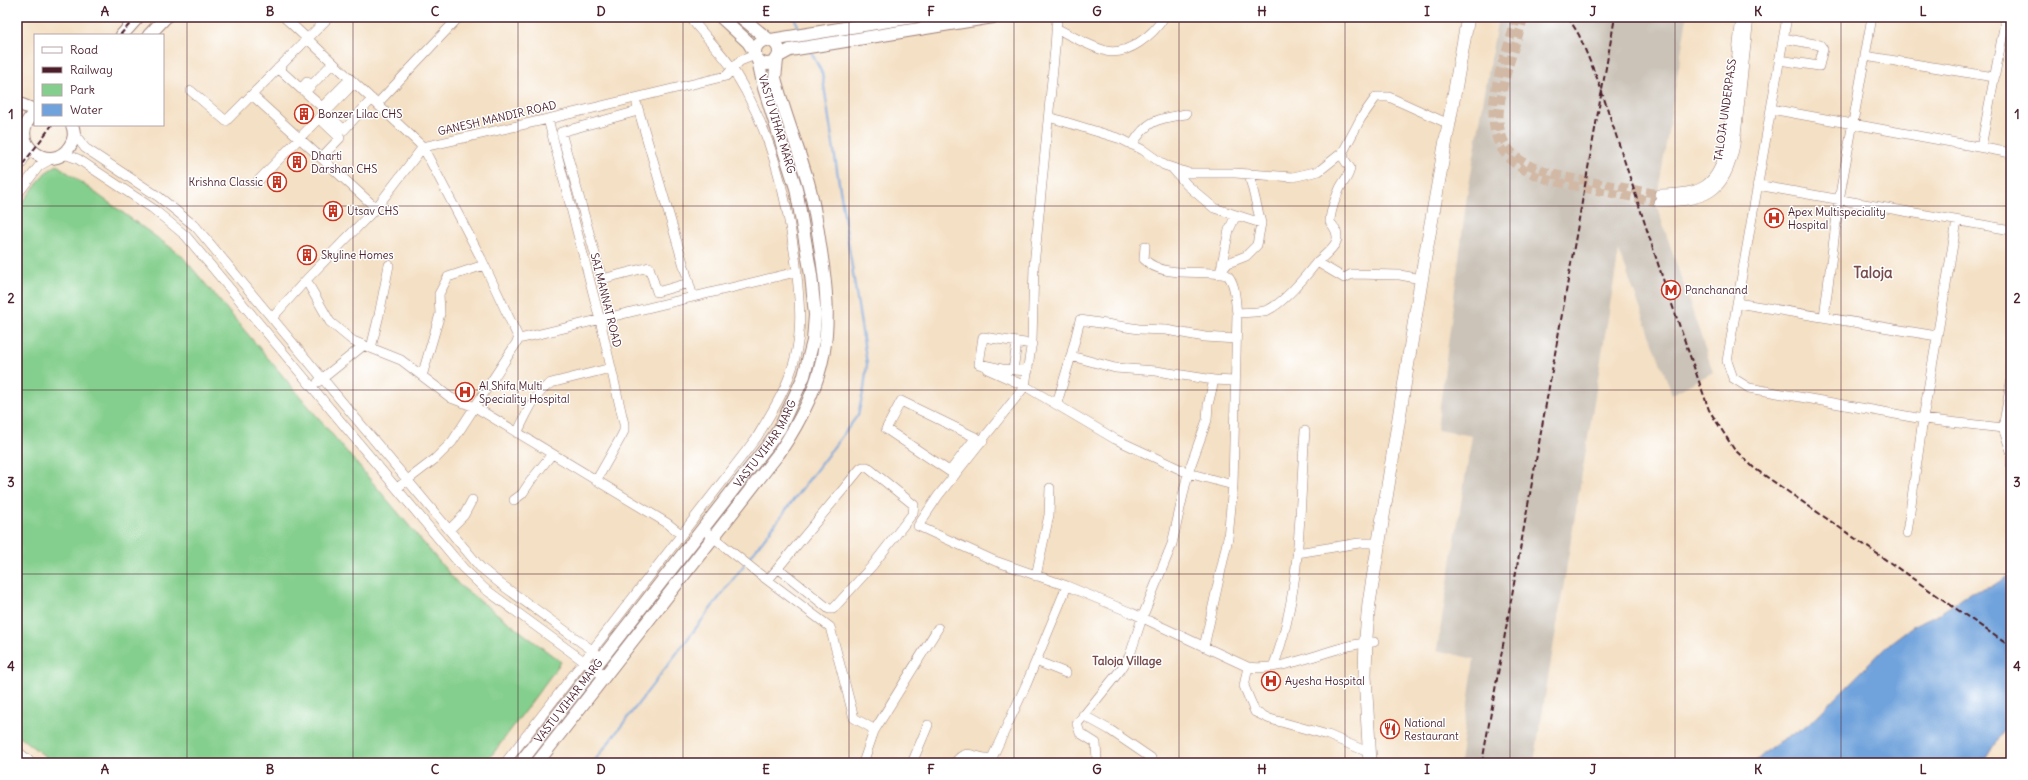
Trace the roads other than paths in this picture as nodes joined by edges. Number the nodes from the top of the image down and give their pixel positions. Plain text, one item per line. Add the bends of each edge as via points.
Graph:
1 (138, 17) edge
2 (166, 17) edge
3 (284, 17) edge
4 (329, 17) edge
5 (459, 17) edge
6 (690, 17) edge
7 (722, 17) edge
8 (741, 17) edge
9 (913, 17) edge
10 (994, 17) edge
11 (1057, 17) edge
12 (1164, 17) edge
13 (1468, 17) edge
14 (1478, 17) edge
15 (1741, 17) edge
16 (1749, 17) edge
17 (1787, 17) edge
18 (1872, 17) edge
19 (2006, 17) edge
20 (1056, 28) junction
21 (123, 34) edge
22 (150, 34) edge
23 (307, 38) junction
24 (1783, 38) junction
25 (770, 40) junction
26 (756, 56) junction
27 (1865, 56) junction
28 (778, 58) junction
29 (1779, 60) junction
30 (331, 61) junction
31 (278, 68) junction
32 (732, 69) junction
33 (1994, 78) junction
34 (352, 81) junction
35 (190, 91) dead end
36 (252, 95) junction
37 (635, 98) junction
38 (375, 102) junction
39 (17, 103) edge
40 (1771, 109) junction
41 (34, 111) edge
42 (638, 111) junction
43 (34, 112) edge
44 (1186, 114) dead end
45 (1049, 117) junction
46 (17, 119) edge
47 (548, 119) junction
48 (1449, 124) junction
49 (1852, 124) junction
50 (73, 129) edge
51 (299, 138) junction
52 (25, 141) junction
53 (1132, 145) junction
54 (423, 147) junction
55 (1981, 148) junction
56 (1343, 152) junction
57 (2011, 153) edge
58 (56, 157) junction
59 (321, 158) junction
60 (1172, 168) junction
61 (17, 171) edge
62 (1249, 174) junction
63 (256, 182) dead end
64 (1757, 185) junction
65 (17, 195) edge
66 (1839, 200) junction
67 (376, 208) junction
68 (1236, 215) junction
69 (1957, 221) junction
70 (1261, 223) junction
71 (2011, 230) edge
72 (1145, 246) dead end
73 (1317, 262) junction
74 (389, 265) dead end
75 (484, 265) junction
76 (796, 272) junction
77 (1220, 272) junction
78 (236, 275) junction
79 (306, 280) junction
80 (1421, 280) junction
81 (226, 283) junction
82 (689, 283) junction
83 (693, 297) junction
84 (1737, 303) junction
85 (1237, 313) junction
86 (1824, 317) junction
87 (272, 318) junction
88 (600, 320) junction
89 (1937, 336) junction
90 (519, 339) junction
91 (1236, 339) junction
92 (1017, 343) junction
93 (1032, 344) junction
94 (367, 346) junction
95 (1071, 356) junction
96 (611, 368) junction
97 (987, 369) dead end
98 (1013, 370) junction
99 (1028, 371) junction
100 (422, 376) junction
101 (323, 379) junction
102 (1214, 380) junction
103 (1234, 381) junction
104 (2011, 384) edge
105 (1025, 386) junction
106 (312, 387) junction
107 (1057, 403) junction
108 (475, 407) junction
109 (1923, 419) junction
110 (2007, 427) edge
111 (1305, 431) dead end
112 (517, 433) junction
113 (979, 439) junction
114 (377, 444) junction
115 (366, 451) junction
116 (2011, 451) edge
117 (552, 454) junction
118 (2011, 455) edge
119 (2011, 464) edge
120 (953, 473) junction
121 (1188, 473) junction
122 (408, 481) junction
123 (596, 481) junction
124 (1233, 485) junction
125 (397, 488) junction
126 (1050, 488) dead end
127 (472, 500) dead end
128 (514, 500) dead end
129 (703, 529) junction
130 (449, 530) junction
131 (1907, 533) dead end
132 (681, 534) junction
133 (714, 537) junction
134 (1379, 543) junction
135 (1297, 553) junction
136 (778, 568) junction
137 (1036, 576) junction
138 (768, 580) junction
139 (1067, 586) junction
140 (1142, 618) junction
141 (938, 628) dead end
142 (1370, 642) junction
143 (1204, 647) junction
144 (592, 651) junction
145 (602, 658) junction
146 (584, 661) junction
147 (1036, 661) junction
148 (613, 666) junction
149 (1248, 667) junction
150 (1273, 667) junction
151 (594, 668) junction
152 (1066, 673) dead end
153 (604, 676) junction
154 (1083, 714) junction
155 (928, 725) dead end
156 (874, 731) junction
157 (17, 752) edge
158 (1151, 758) dead end
159 (1370, 758) edge
160 (32, 763) edge
161 (505, 763) edge
162 (520, 763) edge
163 (537, 763) edge
164 (863, 763) edge
165 (912, 763) edge
166 (955, 763) edge
167 (1100, 763) edge
168 (1378, 763) edge

1 - 21 main road
2 - 22 main road
3 - 23 street
4 - 23 street
5 - 38 street
6 - 32 street
7 - 26 main road via 748,42
8 - 25 main road
9 - 25 main road
10 - 28 main road via 790,50
11 - 20 street
12 - 20 street via 1157,29 1146,39 1121,50 1107,51
13 - 48 highway
14 - 142 highway via 1434,259
15 - 16 street, TALOJA UNDERPASS via 1727,143 1722,162 1715,176 1702,188 1659,198 1686,202 1707,195 1723,181 1731,165
17 - 24 street
18 - 27 street
19 - 33 street
20 - 45 street
23 - 30 street
23 - 31 street
24 - 29 street
24 - 29 street via 1820,45 1823,49 1819,66
25 - 26 main road via 760,42
25 - 28 main road via 778,47
26 - 28 main road via 766,64 771,64
26 - 32 street, GANESH MANDIR ROAD via 745,58
26 - 129 main road, VASTU VIHAR MARG via 799,201 811,275 813,341 804,376 780,428
27 - 33 street
27 - 49 street
28 - 133 main road via 775,78 809,184 815,212 828,304 826,342 817,380 791,435
29 - 40 street
30 - 31 street via 300,89
30 - 34 street
30 - 34 street via 305,92 322,107
31 - 36 street
32 - 37 street, GANESH MANDIR ROAD via 726,76
32 - 76 street via 757,112 770,146 791,228
33 - 55 street
34 - 38 street
34 - 38 street via 326,112 344,130
35 - 36 street via 226,121
36 - 51 street
37 - 42 street
37 - 47 street, GANESH MANDIR ROAD
38 - 54 street
39 - 41 main road
40 - 49 street
40 - 64 street
42 - 82 street
42 - 82 street via 561,132 602,279 649,267 657,292
43 - 52 main road via 26,124
44 - 53 street via 1156,120 1141,130
45 - 53 street via 1121,139
45 - 93 street via 1034,266
46 - 52 main road via 21,124
47 - 54 street, GANESH MANDIR ROAD
47 - 88 street, SAI MANNAT ROAD
48 - 56 street via 1389,97 1376,97 1361,118
48 - 80 highway
49 - 55 street
49 - 66 street
50 - 58 main road via 70,147
50 - 78 street via 85,148 187,218
51 - 59 street
51 - 59 street via 319,118 340,138
51 - 63 street
52 - 58 main road via 36,154 44,158
52 - 61 street via 26,154
53 - 60 street
54 - 67 street
54 - 75 street
55 - 57 street
56 - 62 street via 1319,171 1293,177
56 - 73 street via 1350,168 1349,176 1339,190 1330,212 1330,222 1337,230 1338,236 1332,248
58 - 65 street via 39,166
58 - 81 street via 75,157 164,217 186,236
59 - 67 street
60 - 62 street via 1188,173
60 - 68 street via 1214,208
62 - 70 street
64 - 66 street
64 - 84 street
66 - 69 street
66 - 86 street
67 - 79 street
68 - 70 street
68 - 77 street via 1229,230
69 - 71 street
69 - 89 street
70 - 77 street via 1257,245 1246,256 1228,263
72 - 77 street via 1144,259 1150,266 1171,271
73 - 80 street via 1344,278 1352,274 1400,275
73 - 85 street via 1296,286 1267,310
74 - 94 street via 380,315
75 - 90 street
75 - 100 street via 448,277 439,294 440,314
76 - 83 street
76 - 132 street via 800,306 799,338 786,383 757,437
77 - 85 street via 1230,277
78 - 81 street
78 - 87 street
79 - 87 street
79 - 94 street via 330,322 353,341
80 - 134 highway
81 - 106 street
82 - 83 street
83 - 88 street
84 - 86 street
84 - 109 street via 1727,361 1733,378 1749,388
85 - 91 street
86 - 89 street
87 - 101 street
88 - 90 street
88 - 96 street, SAI MANNAT ROAD
89 - 109 street
90 - 108 street
91 - 95 street via 1139,329 1082,319
91 - 103 street
92 - 93 street
92 - 98 street
92 - 98 street via 983,337 979,364
93 - 99 street
94 - 100 street via 401,360
94 - 101 street
95 - 102 street via 1115,368
95 - 107 street
96 - 112 street via 546,386
96 - 123 street, SAI MANNAT ROAD via 624,431
97 - 105 street
98 - 99 street
99 - 105 street
100 - 108 street via 451,398
101 - 106 street
101 - 114 street
102 - 103 street
102 - 121 street via 1207,420
103 - 124 street
104 - 110 street
105 - 107 street
105 - 113 street
106 - 115 street
107 - 121 street via 1115,439
108 - 112 street
108 - 122 street via 444,451
109 - 110 street
109 - 131 street
110 - 116 street
111 - 135 street
112 - 117 street
113 - 120 street
113 - 120 street via 901,401 886,429
114 - 115 street
114 - 122 street
115 - 125 street
117 - 123 street
117 - 128 street via 522,494
118 - 119 street
120 - 137 street via 918,526 995,561
121 - 124 street
121 - 140 street via 1172,544
122 - 125 street
122 - 130 street
123 - 132 street
124 - 143 street via 1228,538
125 - 146 street via 478,583
126 - 137 street via 1049,515
127 - 130 street via 464,516
129 - 133 street
129 - 145 main road, VASTU VIHAR MARG
130 - 144 street via 493,579
132 - 144 street
133 - 138 street
133 - 148 main road
134 - 135 street via 1359,543
134 - 142 highway via 1369,603
135 - 150 street via 1288,623
136 - 136 street via 863,467 867,467 914,505 913,513 872,566 833,609 829,609
136 - 138 street
137 - 139 street
138 - 156 street via 830,628 854,718
139 - 140 street
139 - 147 street
140 - 143 street
140 - 154 street via 1130,655
141 - 156 street
142 - 150 street
142 - 159 highway via 1366,676
142 - 168 highway
143 - 149 street
144 - 145 street
144 - 146 street
145 - 148 street
145 - 151 main road, VASTU VIHAR MARG
146 - 151 street
146 - 161 street
147 - 152 street
147 - 166 street via 992,758 965,754
148 - 153 main road
149 - 150 street
149 - 159 street via 1244,686 1255,712 1270,719 1328,735
151 - 153 street
151 - 162 main road, VASTU VIHAR MARG
153 - 163 main road
154 - 158 street
154 - 167 street via 1076,724 1080,733 1096,744 1097,761
155 - 165 street
156 - 164 street
157 - 160 street

